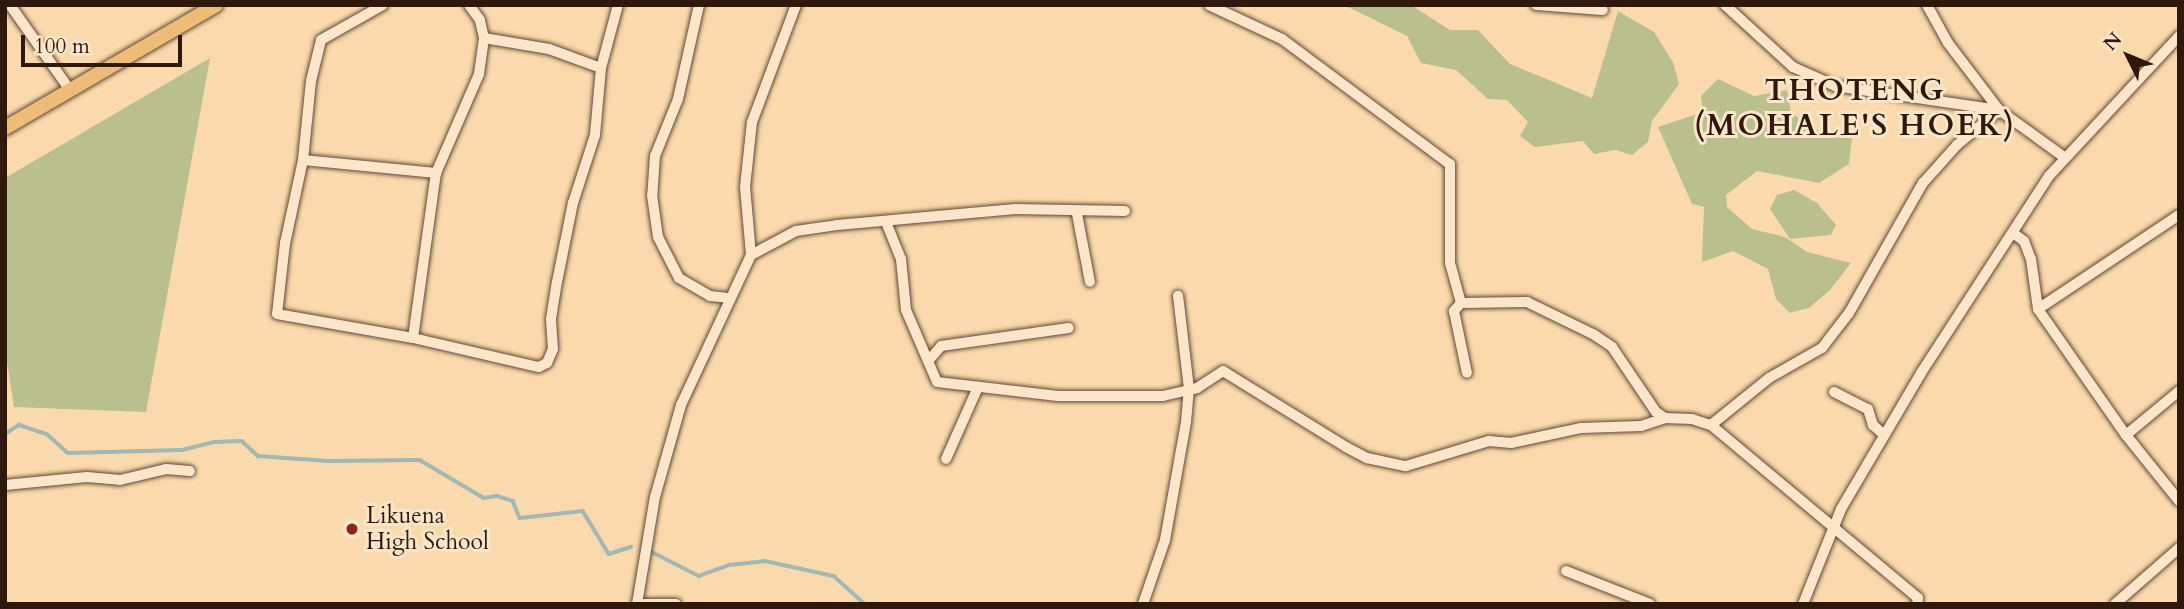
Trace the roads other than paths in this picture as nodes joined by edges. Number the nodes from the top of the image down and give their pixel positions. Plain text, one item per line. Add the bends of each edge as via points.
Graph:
1 (10, 5) edge
2 (216, 5) edge
3 (383, 5) edge
4 (469, 5) edge
5 (618, 5) edge
6 (699, 5) edge
7 (796, 5) edge
8 (1209, 5) edge
9 (1536, 5) edge
10 (1725, 5) edge
11 (1927, 5) edge
12 (1603, 10) dead end
13 (2179, 36) edge
14 (484, 38) junction
15 (601, 68) junction
16 (70, 90) junction
17 (1999, 110) junction
18 (5, 128) edge
19 (2064, 157) junction
20 (303, 160) junction
21 (436, 173) junction
22 (1125, 211) dead end
23 (1077, 214) junction
24 (2179, 215) edge
25 (886, 222) junction
26 (2013, 233) junction
27 (751, 255) junction
28 (1090, 282) dead end
29 (1178, 296) dead end
30 (728, 298) junction
31 (1461, 303) junction
32 (2038, 309) junction
33 (1069, 328) dead end
34 (413, 338) junction
35 (929, 360) junction
36 (1467, 373) dead end
37 (978, 387) junction
38 (1189, 389) junction
39 (2179, 391) edge
40 (1834, 392) dead end
41 (1665, 418) junction
42 (1711, 425) junction
43 (1884, 435) junction
44 (2126, 435) junction
45 (946, 458) dead end
46 (190, 471) dead end
47 (5, 485) edge
48 (2179, 501) edge
49 (1835, 526) junction
50 (2179, 548) edge
51 (1566, 571) dead end
52 (640, 604) edge
53 (676, 604) edge
54 (1143, 604) edge
55 (1650, 604) edge
56 (1803, 604) edge
57 (1917, 604) edge
58 (2115, 604) edge

1 - 16 street
2 - 16 main road
3 - 20 street via 321,40 311,81
4 - 14 street via 480,20
5 - 15 street
6 - 30 street via 678,99 655,156 652,195 659,237 679,278 702,293
7 - 27 street via 752,122 744,187
8 - 31 street via 1282,39 1450,164 1450,263
9 - 12 street
10 - 17 street via 1793,67 1835,86
11 - 17 street via 1948,43
13 - 19 street
14 - 15 street via 549,49
14 - 21 street via 479,74
15 - 34 street via 595,135 573,203 547,363 539,367
16 - 18 main road
17 - 19 street
17 - 42 street via 1957,145 1923,183 1849,313 1822,348 1769,378
19 - 26 street
20 - 21 street
20 - 34 street via 285,243 277,314
21 - 34 street
22 - 23 street
23 - 25 street via 1015,209
23 - 28 street
24 - 32 street
25 - 27 street via 796,231
25 - 35 street via 901,259 906,310
26 - 32 street via 2024,241 2031,259
26 - 43 street
27 - 30 street
29 - 38 street
30 - 52 street via 681,405 655,497
31 - 36 street via 1454,310
31 - 41 street via 1527,302 1579,324 1612,347 1642,395
32 - 44 street
33 - 35 street via 941,346
35 - 37 street via 937,382
37 - 38 street via 1058,396 1163,396
37 - 45 street
38 - 41 street via 1223,371 1367,458 1406,466 1489,441 1511,443 1581,428 1641,426
38 - 54 street via 1173,508
39 - 44 street
40 - 43 street via 1868,409 1873,425
41 - 42 street
42 - 49 street
43 - 49 street
44 - 48 street
46 - 47 street via 166,469 120,480 87,477
49 - 56 street
49 - 57 street via 1860,552 1918,597
50 - 58 street
51 - 55 street
52 - 53 street

